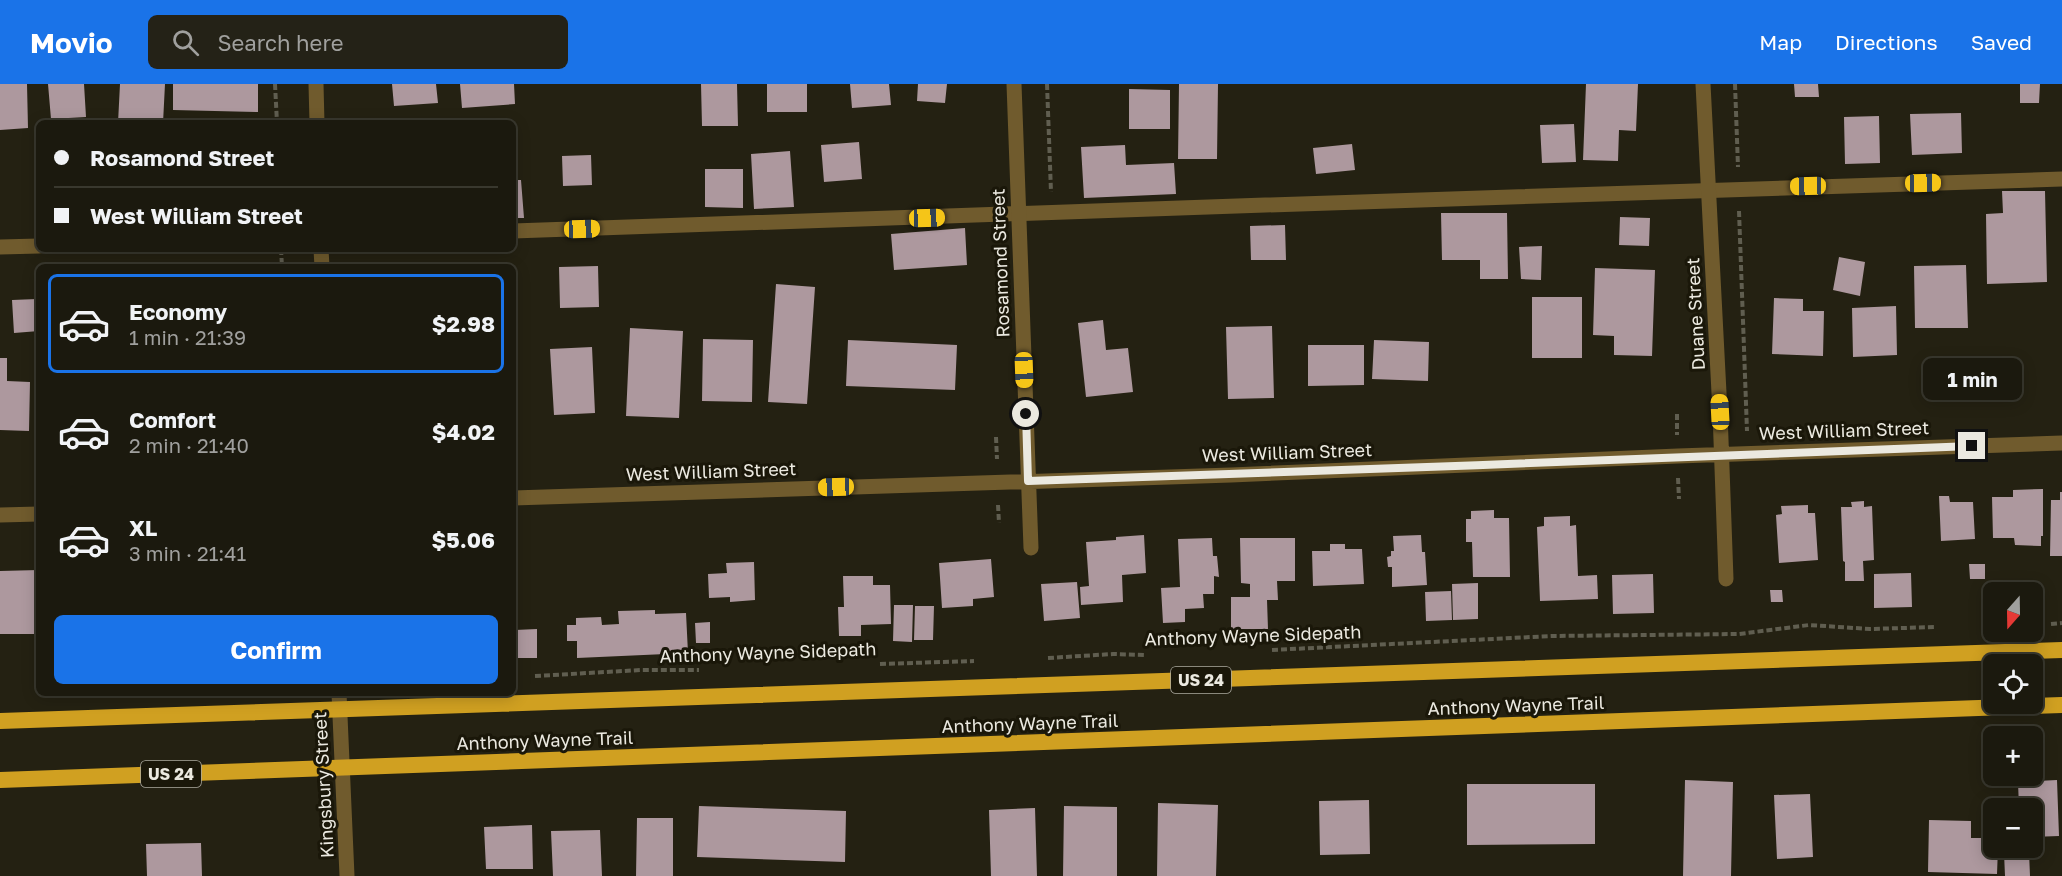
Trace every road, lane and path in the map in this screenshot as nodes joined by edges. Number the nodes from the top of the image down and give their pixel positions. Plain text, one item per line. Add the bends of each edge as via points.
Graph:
1 (275, 84) edge
2 (316, 84) edge
3 (1014, 84) edge
4 (1047, 84) edge
5 (1703, 84) edge
6 (1735, 84) edge
7 (277, 120) edge
8 (317, 120) edge
9 (2062, 179) edge
10 (1708, 188) junction
11 (1738, 188) junction
12 (1052, 213) junction
13 (1020, 215) junction
14 (516, 231) edge
15 (36, 246) edge
16 (0, 247) edge
17 (2062, 443) edge
18 (1722, 454) junction
19 (1747, 454) junction
20 (1028, 481) junction
21 (516, 498) edge
22 (36, 514) edge
23 (0, 516) edge
24 (1031, 548) dead end
25 (1726, 579) dead end
26 (1946, 627) dead end
27 (2062, 650) edge
28 (1269, 651) dead end
29 (1147, 655) dead end
30 (1047, 658) dead end
31 (979, 661) dead end
32 (873, 664) dead end
33 (710, 670) dead end
34 (532, 676) dead end
35 (509, 696) edge
36 (516, 696) edge
37 (340, 701) edge
38 (2062, 705) edge
39 (0, 722) edge
40 (342, 768) junction
41 (0, 780) edge
42 (347, 876) edge

1 - 7 path
2 - 8 street
3 - 13 street, Rosamond Street
4 - 12 path
5 - 10 street, Duane Street
6 - 11 path
9 - 11 street
10 - 11 street
10 - 12 street
10 - 18 street, Duane Street
11 - 19 path
12 - 13 street
13 - 14 street
13 - 20 street, Rosamond Street
15 - 16 street
17 - 19 street, West William Street
18 - 19 street, West William Street
18 - 20 street, West William Street
18 - 25 street, Duane Street
20 - 21 street, West William Street
20 - 24 street, Rosamond Street
22 - 23 street
26 - 28 path, Anthony Wayne Sidepath via 1870,629 1809,625 1739,634 1552,636
27 - 36 highway, Anthony Wayne Trail / US 24
29 - 30 path, Anthony Wayne Sidepath
31 - 32 path, Anthony Wayne Sidepath
33 - 34 path, Anthony Wayne Sidepath
35 - 37 highway, Anthony Wayne Trail / US 24
37 - 39 highway, Anthony Wayne Trail / US 24
37 - 40 street, Kingsbury Street
38 - 40 highway, Anthony Wayne Trail / US 24
40 - 41 highway, Anthony Wayne Trail / US 24
40 - 42 street, Kingsbury Street

